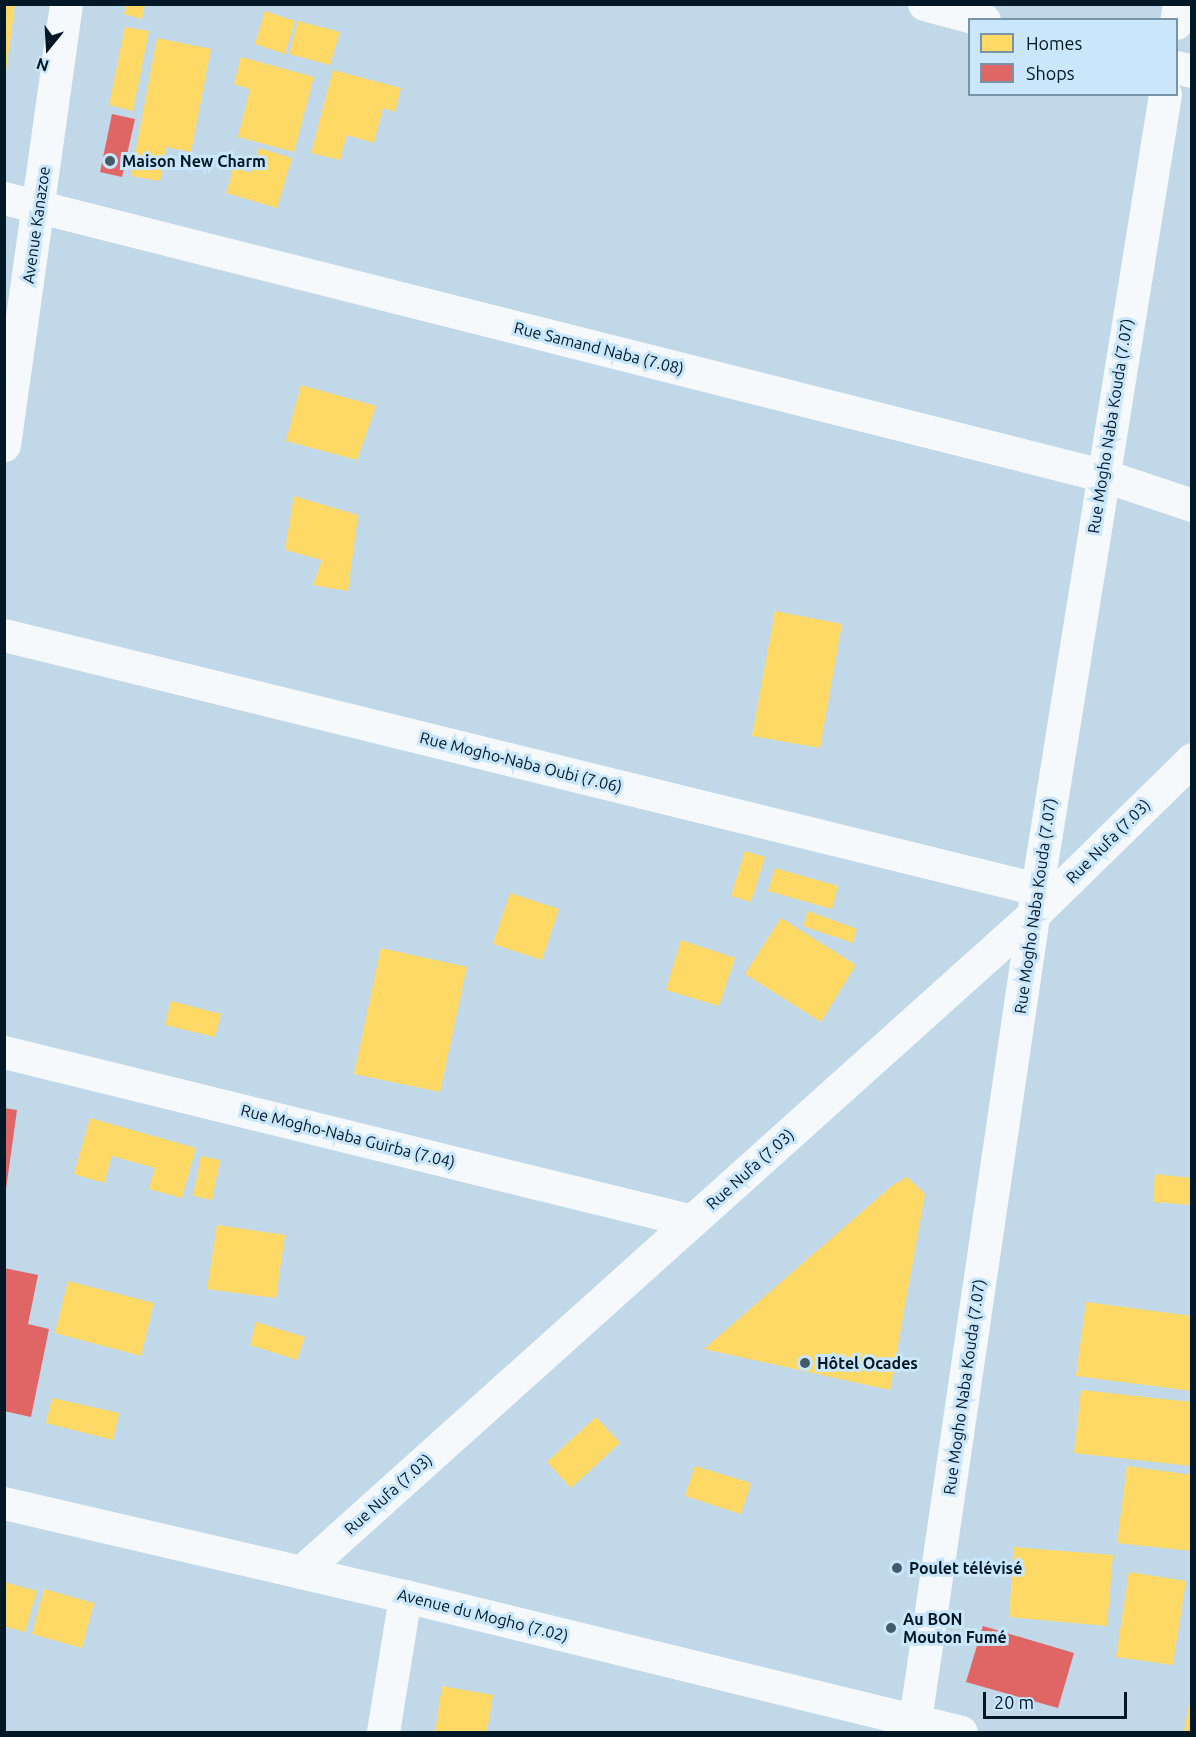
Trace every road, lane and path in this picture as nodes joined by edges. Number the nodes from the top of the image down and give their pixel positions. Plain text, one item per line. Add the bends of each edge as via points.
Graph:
1 (66, 4) edge
2 (924, 4) edge
3 (976, 18) edge
4 (1165, 96) edge
5 (4, 198) edge
6 (39, 207) junction
7 (4, 445) edge
8 (1102, 475) junction
9 (1191, 505) edge
10 (4, 635) edge
11 (1191, 759) edge
12 (1036, 901) junction
13 (4, 1052) edge
14 (692, 1221) junction
15 (4, 1503) edge
16 (301, 1572) junction
17 (405, 1596) junction
18 (915, 1720) junction
19 (383, 1732) edge
20 (958, 1732) edge

1 - 6 street, Avenue Kanazoe
2 - 3 street
4 - 8 street, Rue Mogho Naba Kouda (7.07)
5 - 6 street, Rue Samand Naba (7.08)
6 - 7 street, Avenue Kanazoe
6 - 8 street, Rue Samand Naba (7.08)
8 - 9 street, Rue Samand Naba (7.08)
8 - 12 street, Rue Mogho Naba Kouda (7.07)
10 - 12 street, Rue Mogho-Naba Oubi (7.06)
11 - 12 street, Rue Nufa (7.03)
12 - 14 street, Rue Nufa (7.03)
12 - 18 street, Rue Mogho Naba Kouda (7.07)
13 - 14 street, Rue Mogho-Naba Guirba (7.04)
14 - 16 street, Rue Nufa (7.03)
15 - 16 street, Avenue du Mogho (7.02)
16 - 17 street, Avenue du Mogho (7.02)
17 - 18 street, Avenue du Mogho (7.02)
17 - 19 street
18 - 20 street, Avenue du Mogho (7.02)

